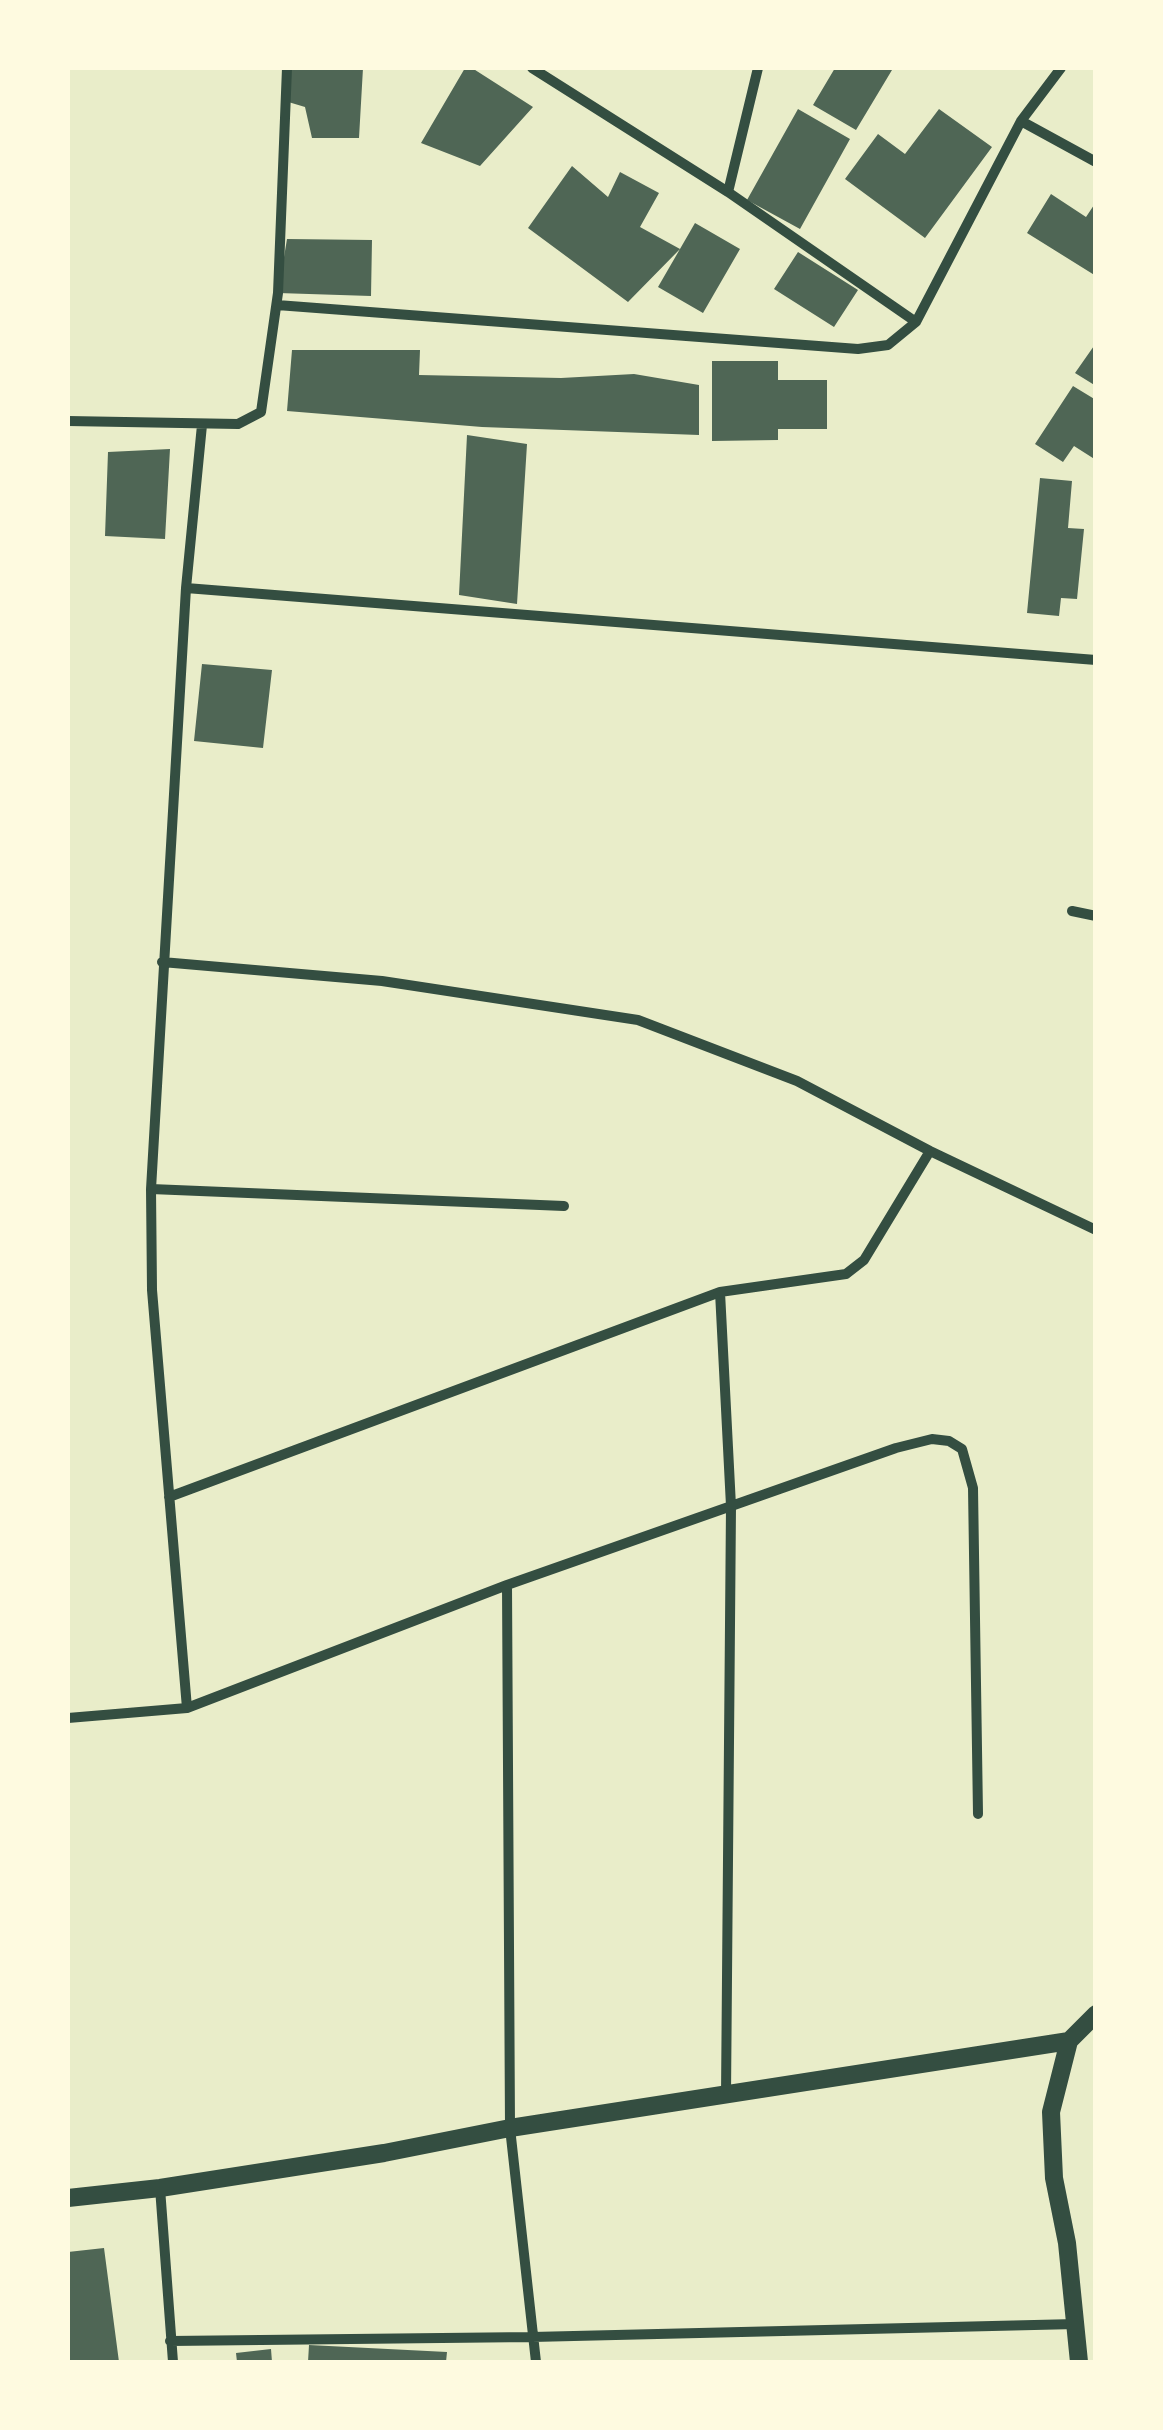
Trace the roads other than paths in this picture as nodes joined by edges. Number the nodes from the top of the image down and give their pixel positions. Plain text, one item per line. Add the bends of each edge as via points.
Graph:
1 (287, 68) edge
2 (532, 68) edge
3 (758, 68) edge
4 (1061, 68) edge
5 (1021, 121) junction
6 (1096, 162) edge
7 (728, 192) junction
8 (277, 305) junction
9 (916, 322) junction
10 (68, 421) edge
11 (202, 425) junction
12 (186, 588) junction
13 (1096, 660) edge
14 (1072, 912) dead end
15 (1096, 916) edge
16 (162, 962) junction
17 (930, 1152) junction
18 (151, 1189) junction
19 (564, 1206) dead end
20 (1096, 1230) edge
21 (720, 1292) junction
22 (169, 1496) junction
23 (730, 1506) junction
24 (507, 1585) junction
25 (187, 1708) junction
26 (68, 1718) edge
27 (978, 1814) dead end
28 (1096, 2014) edge
29 (1070, 2041) junction
30 (726, 2096) junction
31 (510, 2128) junction
32 (160, 2188) junction
33 (68, 2198) edge
34 (1076, 2324) junction
35 (532, 2337) junction
36 (170, 2341) junction
37 (173, 2362) edge
38 (536, 2362) edge
39 (1080, 2362) edge

1 - 8 street
2 - 7 street
3 - 7 street
4 - 5 street
5 - 6 street
5 - 9 street
7 - 9 street
8 - 9 street via 858,348 888,345
8 - 11 street via 261,412 238,424
10 - 11 street
11 - 12 street
12 - 13 street
12 - 16 street
14 - 15 street
16 - 17 street via 382,981 638,1020 796,1081
16 - 18 street
17 - 20 street
17 - 21 street via 864,1260 846,1274
18 - 19 street
18 - 22 street
21 - 22 street
21 - 23 street
22 - 25 street
23 - 24 street
23 - 27 street via 932,1439 962,1449 973,1488
23 - 30 street
24 - 25 street
24 - 31 street
25 - 26 street
28 - 29 street
29 - 30 street
29 - 34 street via 1051,2112
30 - 31 street
31 - 32 street
31 - 35 street
32 - 33 street
32 - 36 street
34 - 35 street
34 - 39 street
35 - 36 street
35 - 38 street
36 - 37 street

